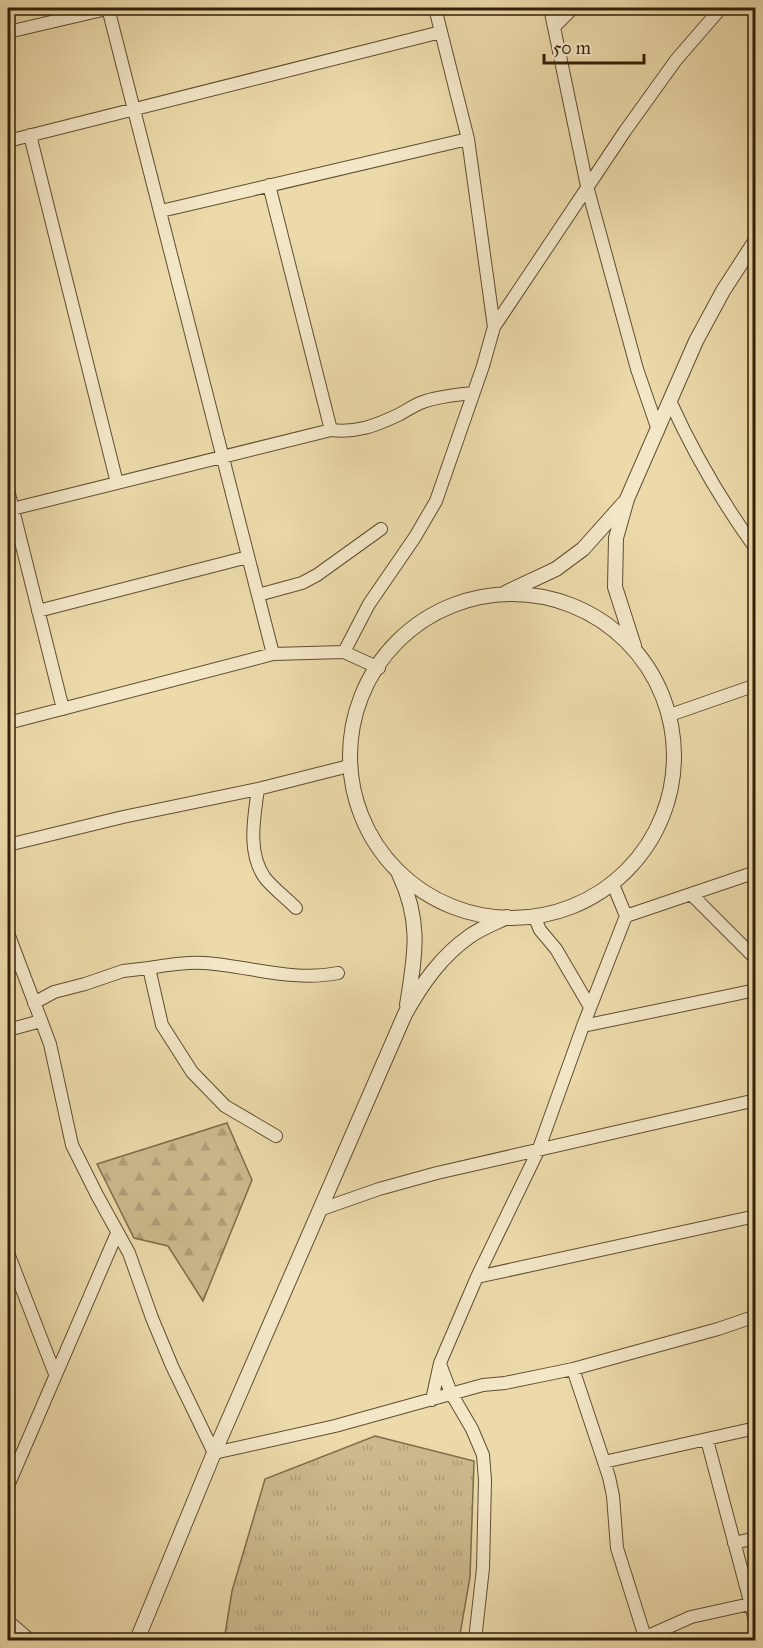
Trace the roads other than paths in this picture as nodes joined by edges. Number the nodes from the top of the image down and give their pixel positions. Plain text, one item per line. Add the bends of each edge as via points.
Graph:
1 (109, 8) edge
2 (435, 8) edge
3 (550, 8) edge
4 (573, 8) edge
5 (721, 8) edge
6 (555, 26) junction
7 (8, 32) edge
8 (441, 32) junction
9 (133, 109) junction
10 (30, 135) junction
11 (468, 139) junction
12 (8, 141) edge
13 (269, 185) junction
14 (587, 186) junction
15 (161, 211) junction
16 (756, 240) edge
17 (494, 327) junction
18 (473, 393) junction
19 (670, 401) junction
20 (331, 430) junction
21 (658, 430) junction
22 (222, 457) junction
23 (117, 483) junction
24 (8, 490) edge
25 (627, 499) junction
26 (10, 509) edge
27 (381, 529) dead end
28 (756, 549) edge
29 (248, 557) junction
30 (502, 594) junction
31 (258, 595) junction
32 (38, 611) junction
33 (636, 650) junction
34 (344, 652) junction
35 (273, 654) junction
36 (379, 668) junction
37 (756, 686) edge
38 (63, 709) junction
39 (670, 715) junction
40 (8, 723) edge
41 (350, 766) junction
42 (258, 789) junction
43 (8, 845) edge
44 (396, 870) junction
45 (756, 872) edge
46 (612, 882) junction
47 (691, 894) junction
48 (297, 908) dead end
49 (534, 916) junction
50 (626, 916) junction
51 (508, 917) junction
52 (8, 933) edge
53 (756, 959) edge
54 (149, 968) junction
55 (338, 973) dead end
56 (756, 990) edge
57 (34, 1003) junction
58 (590, 1007) junction
59 (405, 1014) junction
60 (41, 1022) junction
61 (583, 1026) junction
62 (8, 1030) edge
63 (756, 1100) edge
64 (276, 1136) dead end
65 (538, 1151) junction
66 (322, 1209) junction
67 (756, 1216) edge
68 (117, 1233) junction
69 (8, 1253) edge
70 (477, 1277) junction
71 (756, 1316) edge
72 (440, 1363) junction
73 (573, 1369) junction
74 (55, 1374) junction
75 (451, 1393) junction
76 (432, 1400) junction
77 (756, 1428) edge
78 (707, 1440) junction
79 (214, 1453) junction
80 (604, 1461) junction
81 (8, 1486) edge
82 (756, 1538) edge
83 (734, 1543) junction
84 (750, 1604) junction
85 (8, 1621) edge
86 (756, 1624) edge
87 (646, 1639) edge
88 (30, 1641) edge
89 (136, 1641) edge
90 (475, 1641) edge

1 - 7 street
1 - 9 street
2 - 8 street
3 - 6 street
4 - 6 street
5 - 14 street via 676,60
6 - 14 street
8 - 9 street
8 - 11 street
9 - 10 street
9 - 15 street
10 - 12 street
10 - 23 street
11 - 13 street
11 - 17 street
13 - 15 street
13 - 20 street
14 - 17 street
14 - 21 street via 637,369
15 - 22 street
16 - 19 street via 708,319
17 - 18 street
18 - 20 street via 422,402 368,427 348,432
18 - 34 street via 436,501 369,604
19 - 21 street
19 - 28 street via 706,475
20 - 22 street
21 - 25 street
22 - 23 street
22 - 29 street
23 - 26 street
24 - 26 street
25 - 30 street via 583,549 556,569
25 - 33 street via 616,538 615,587
26 - 32 street
27 - 31 street via 318,575
29 - 31 street
29 - 32 street
30 - 33 street via 535,595 573,605 609,625
30 - 36 street via 454,604 430,616 408,632
31 - 35 street
32 - 38 street
33 - 39 street via 657,680
34 - 35 street
34 - 36 street
35 - 38 street
36 - 41 street via 366,685 352,725
37 - 39 street
38 - 40 street
39 - 46 street via 675,751 671,787 660,822 632,865
41 - 42 street
41 - 44 street via 363,822
42 - 43 street
42 - 48 street via 254,818 256,862 266,879
44 - 51 street via 419,889 459,909
44 - 59 street via 411,905 415,927
45 - 47 street
46 - 49 street via 584,900
46 - 50 street
47 - 50 street
47 - 53 street
49 - 51 street
49 - 58 street
50 - 58 street
51 - 59 street via 453,949 436,966
52 - 57 street
54 - 55 street via 202,963 297,976
54 - 57 street via 123,971 54,992
54 - 64 street via 162,1025 192,1072 225,1106
56 - 61 street
57 - 60 street
58 - 61 street
59 - 66 street
60 - 62 street
60 - 68 street via 50,1044 72,1145
61 - 65 street
63 - 65 street
65 - 66 street via 437,1173
65 - 70 street
66 - 79 street
67 - 70 street
68 - 74 street
68 - 79 street via 129,1253 172,1366
69 - 74 street
70 - 72 street
71 - 73 street
72 - 75 street
72 - 76 street
73 - 75 street
73 - 80 street
74 - 81 street
75 - 76 street
75 - 90 street via 483,1455 483,1568
76 - 79 street
77 - 78 street
78 - 80 street
78 - 83 street
79 - 89 street
80 - 87 street via 613,1496 617,1548
82 - 83 street
83 - 84 street
84 - 86 street
84 - 87 street via 691,1617
85 - 88 street

